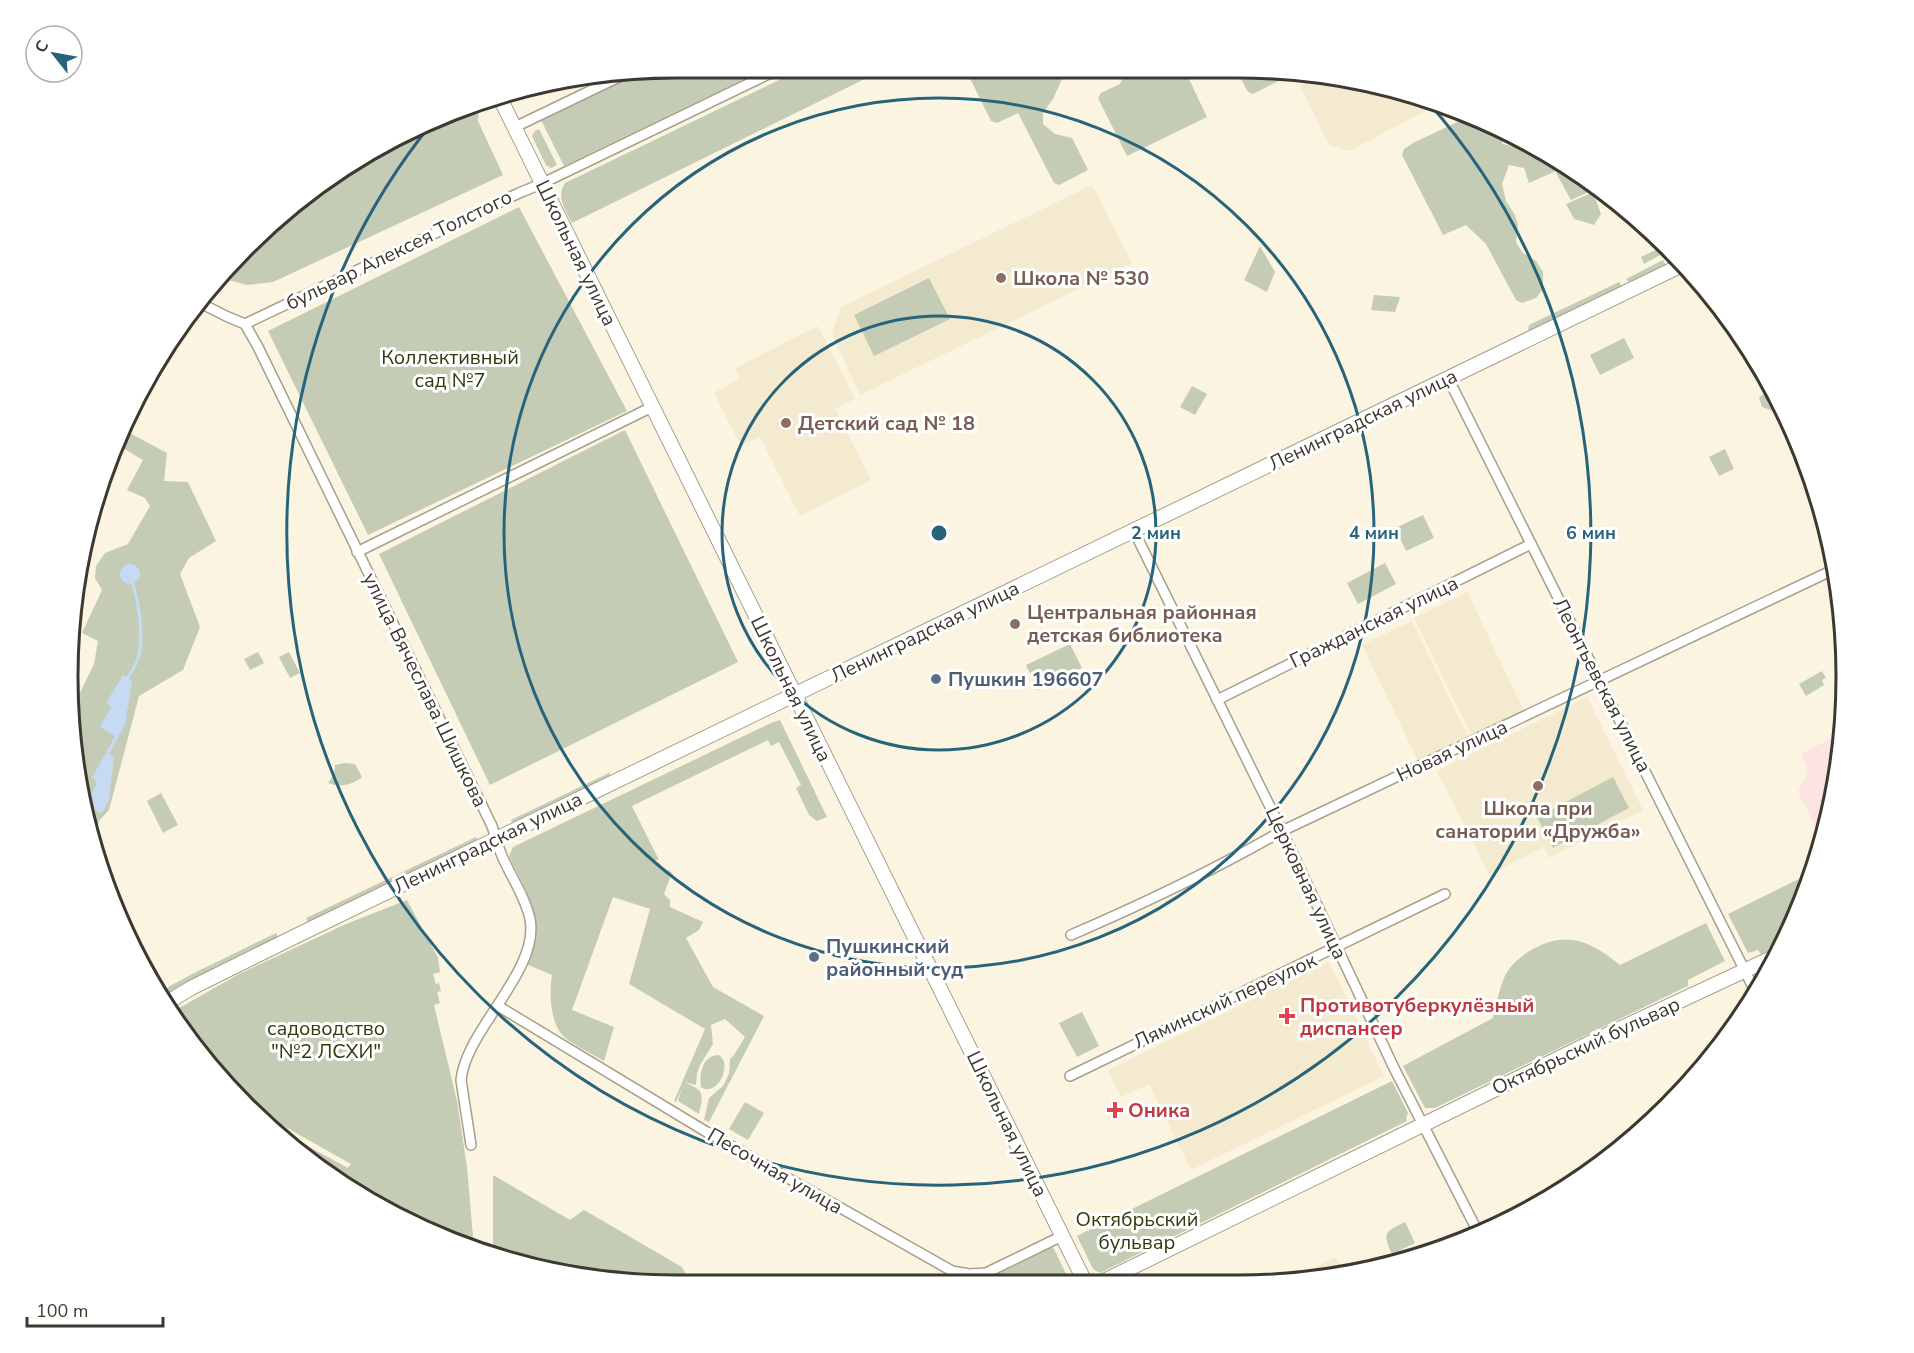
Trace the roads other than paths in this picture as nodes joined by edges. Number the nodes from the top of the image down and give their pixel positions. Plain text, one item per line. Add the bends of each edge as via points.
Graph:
1 (760, 78) edge
2 (609, 82) edge
3 (503, 104) edge
4 (515, 127) junction
5 (541, 184) junction
6 (1675, 268) edge
7 (207, 306) edge
8 (245, 324) junction
9 (1448, 378) junction
10 (652, 407) junction
11 (1134, 531) junction
12 (1531, 544) junction
13 (357, 552) junction
14 (1826, 573) edge
15 (1600, 681) junction
16 (794, 695) junction
17 (1217, 700) junction
18 (1282, 831) junction
19 (496, 839) junction
20 (1445, 894) dead end
21 (1071, 935) dead end
22 (1336, 948) junction
23 (1763, 963) edge
24 (1746, 971) junction
25 (1751, 983) edge
26 (173, 999) edge
27 (498, 1006) junction
28 (1070, 1076) dead end
29 (1424, 1124) junction
30 (471, 1145) dead end
31 (1475, 1225) edge
32 (1062, 1236) junction
33 (1082, 1275) edge
34 (1116, 1275) edge

1 - 5 street, бульвар Алексея Толстого
2 - 4 street
3 - 4 street, Школьная улица
4 - 5 street, Школьная улица
5 - 8 street, бульвар Алексея Толстого
5 - 10 street, Школьная улица
6 - 9 street, Ленинградская улица
7 - 8 street
8 - 13 street, улица Вячеслава Шишкова
9 - 11 street, Ленинградская улица
9 - 12 street, Леонтьевская улица
10 - 13 street
10 - 16 street, Школьная улица
11 - 16 street, Ленинградская улица
11 - 17 street, Церковная улица
12 - 15 street, Леонтьевская улица
12 - 17 street, Гражданская улица
13 - 19 street, улица Вячеслава Шишкова
14 - 15 street, Новая улица
15 - 18 street, Новая улица
15 - 24 street, Леонтьевская улица
16 - 19 street, Ленинградская улица
16 - 32 street, Школьная улица
17 - 18 street, Церковная улица
18 - 21 street, Новая улица via 1125,912
18 - 22 street, Церковная улица
19 - 26 street, Ленинградская улица
19 - 27 street, улица Вячеслава Шишкова via 525,902 531,935 524,958
20 - 22 street, Ляминский переулок
22 - 28 street, Ляминский переулок
22 - 29 street, Церковная улица
23 - 24 street, Октябрьский бульвар
24 - 25 street, Леонтьевская улица
24 - 29 street, Октябрьский бульвар
27 - 30 street, улица Вячеслава Шишкова via 462,1071
27 - 32 street, Песочная улица via 705,1131 952,1271 986,1273
29 - 31 street, Церковная улица
29 - 34 street, Октябрьский бульвар
32 - 33 street, Школьная улица

